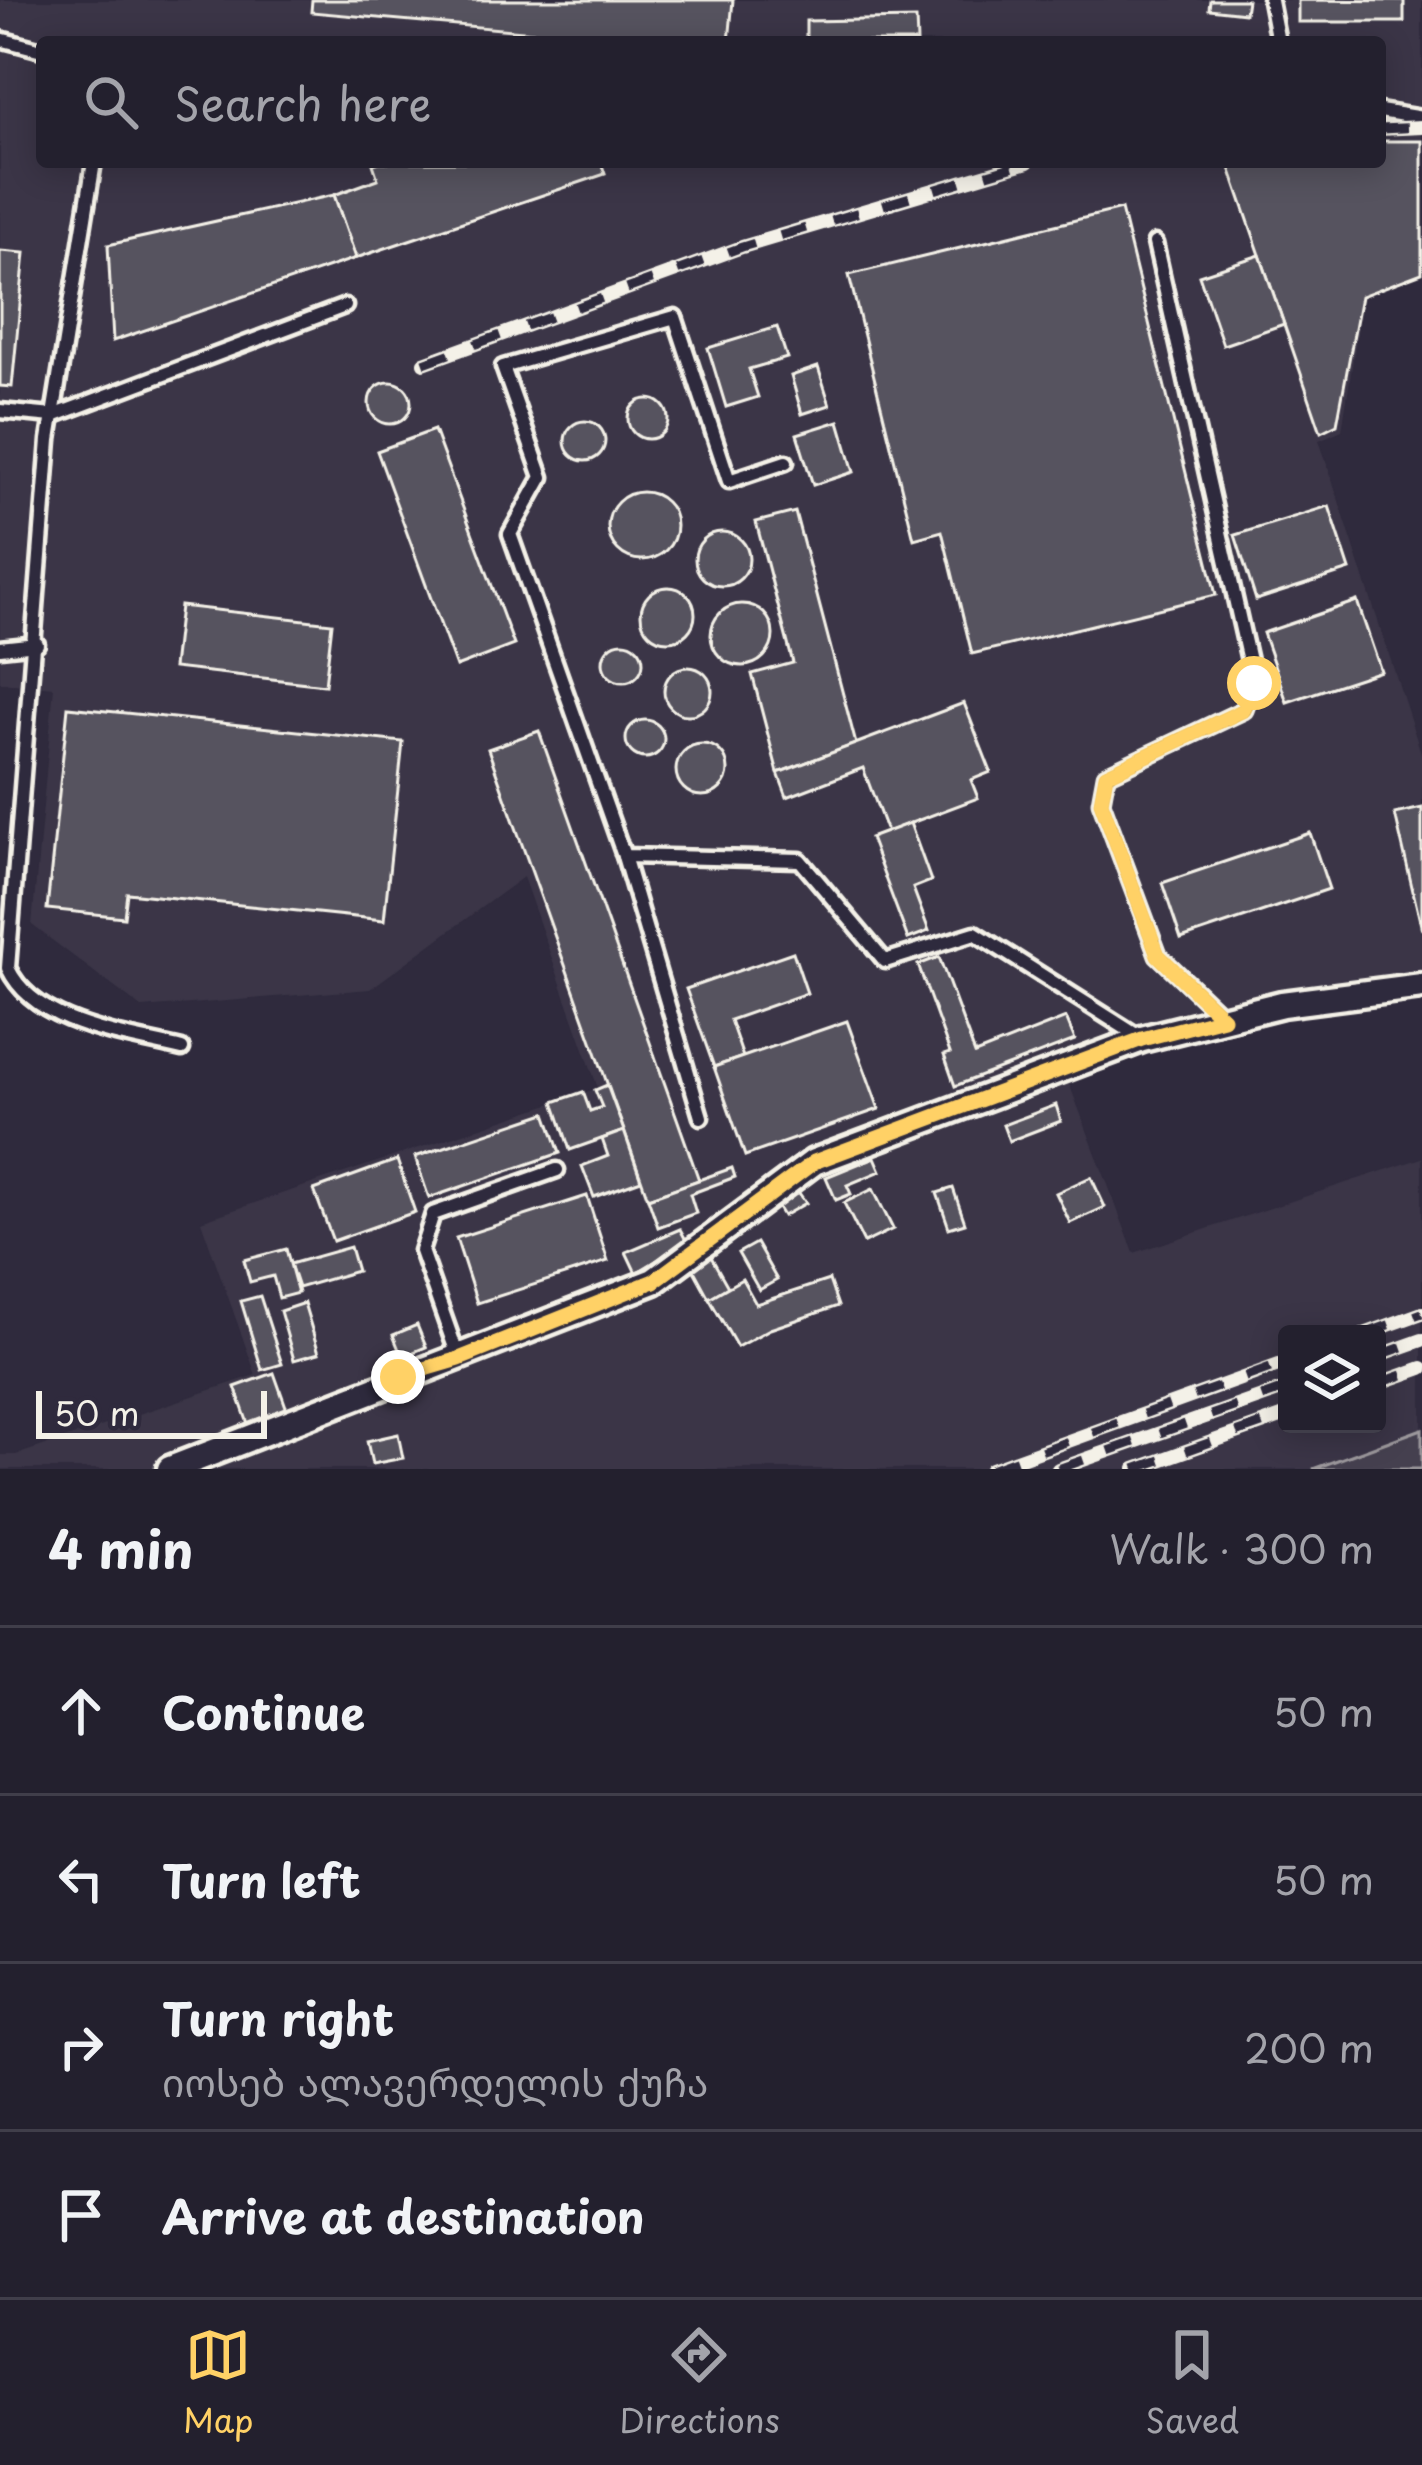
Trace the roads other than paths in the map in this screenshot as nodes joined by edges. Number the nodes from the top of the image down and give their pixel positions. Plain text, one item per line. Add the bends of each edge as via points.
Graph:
1 (1270, 0) edge
2 (1277, 36) edge
3 (0, 39) edge
4 (36, 48) edge
5 (1386, 112) edge
6 (1422, 118) edge
7 (93, 168) edge
8 (1155, 243) dead end
9 (346, 306) dead end
10 (0, 411) edge
11 (53, 416) junction
12 (786, 462) dead end
13 (37, 644) junction
14 (0, 648) edge
15 (624, 856) junction
16 (1422, 986) edge
17 (1223, 1018) junction
18 (1142, 1039) junction
19 (182, 1049) dead end
20 (701, 1117) dead end
21 (557, 1170) dead end
22 (459, 1359) junction
23 (170, 1469) edge

1 - 2 lane
3 - 4 lane
5 - 6 lane
7 - 11 lane
8 - 17 lane via 1254,683 1244,710 1106,775 1101,802 1158,955
9 - 11 lane
10 - 11 lane
11 - 13 lane
12 - 15 lane via 729,481 675,317 503,368 542,477 510,534
13 - 14 lane
13 - 19 lane via 8,968 18,990 82,1024
15 - 18 lane via 800,860 885,961 975,933
15 - 20 lane
16 - 17 street
17 - 18 street
18 - 22 street via 814,1162 654,1281
21 - 22 lane via 433,1214 421,1251
22 - 23 street

